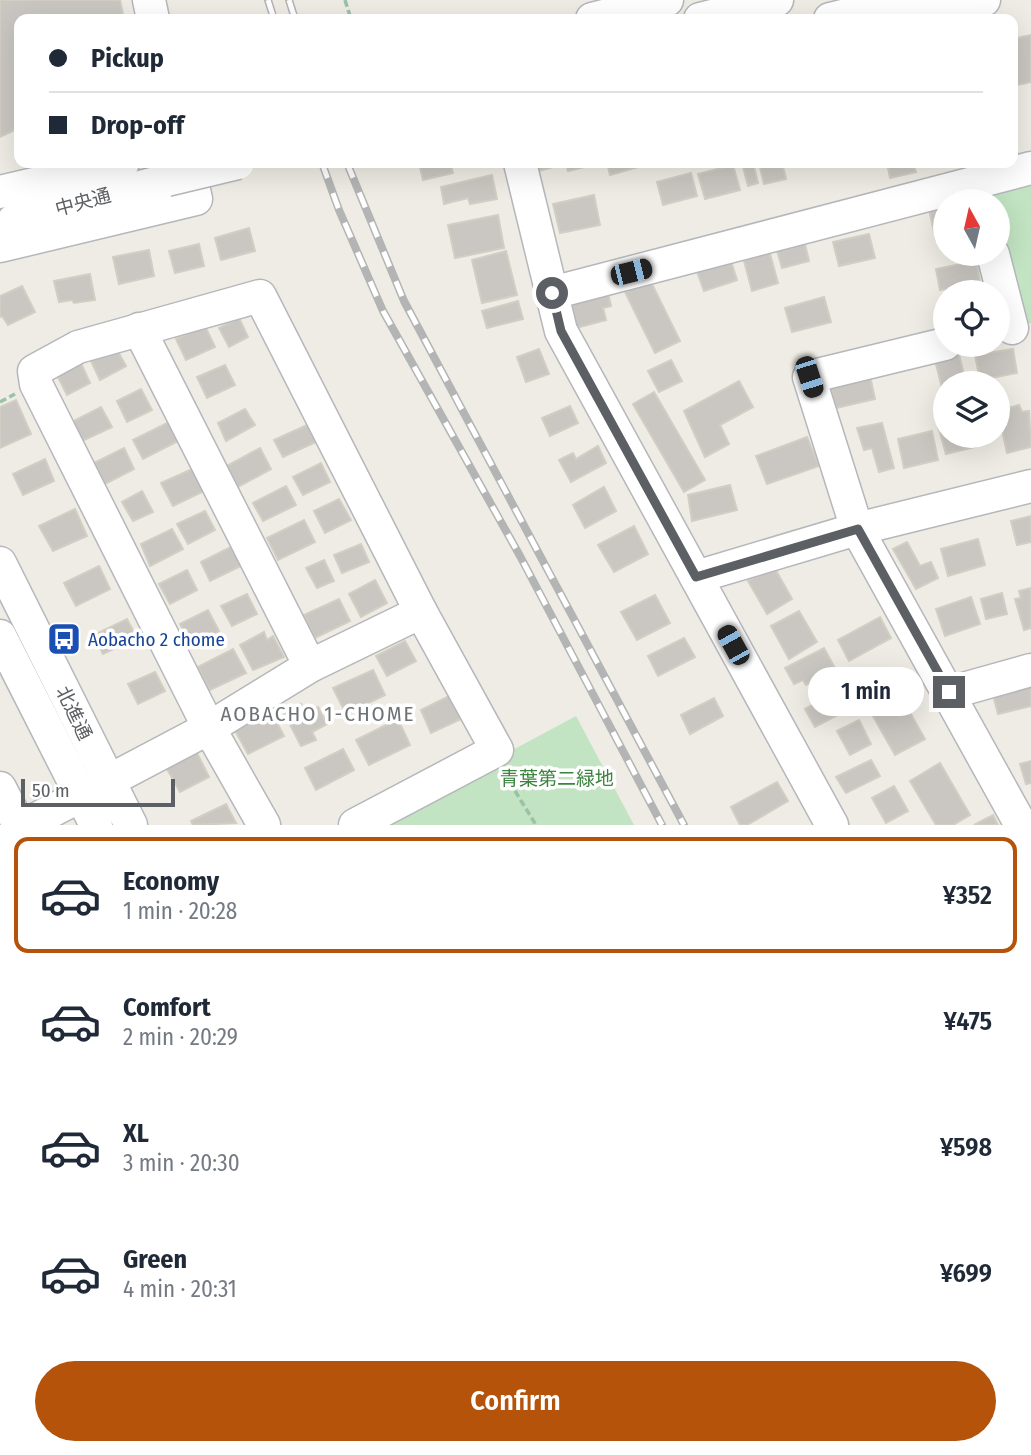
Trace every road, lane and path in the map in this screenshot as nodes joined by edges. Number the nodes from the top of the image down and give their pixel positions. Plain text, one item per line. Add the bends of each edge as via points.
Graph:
1 (667, 0) edge
2 (777, 0) edge
3 (984, 0) edge
4 (921, 13) edge
5 (612, 14) edge
6 (720, 14) edge
7 (23, 168) edge
8 (102, 168) edge
9 (200, 168) edge
10 (521, 168) edge
11 (1031, 169) edge
12 (177, 171) edge
13 (0, 174) edge
14 (976, 182) edge
15 (0, 192) edge
16 (0, 225) edge
17 (0, 246) edge
18 (996, 266) edge
19 (552, 293) junction
20 (1013, 327) edge
21 (139, 329) junction
22 (933, 347) edge
23 (1031, 486) edge
24 (858, 529) junction
25 (0, 563) edge
26 (696, 577) junction
27 (421, 612) junction
28 (0, 636) edge
29 (310, 666) junction
30 (1031, 670) edge
31 (949, 692) junction
32 (209, 728) junction
33 (491, 753) junction
34 (109, 781) junction
35 (0, 788) edge
36 (81, 795) junction
37 (19, 825) edge
38 (25, 825) edge
39 (96, 825) edge
40 (131, 825) edge
41 (264, 825) edge
42 (355, 825) edge
43 (536, 825) edge
44 (832, 825) edge
45 (1021, 825) edge

1 - 5 street
2 - 6 street
3 - 4 street
7 - 13 street
8 - 15 street, 中央通
9 - 12 street, 中央通, bridge
10 - 19 street
11 - 14 street
12 - 16 street, 中央通
12 - 17 street via 197,199
14 - 19 street
18 - 20 street
19 - 26 street via 561,331
21 - 27 street via 260,296
21 - 29 street
21 - 32 street via 78,346 34,371 36,384
22 - 24 street via 809,377
23 - 24 street
24 - 26 street
24 - 31 street
25 - 34 street, 北進通
26 - 44 street
27 - 29 street
27 - 33 street via 496,750
28 - 36 street, 北進通
29 - 32 street
30 - 31 street
31 - 45 street
32 - 34 street
32 - 41 street
33 - 42 street
33 - 43 path
34 - 36 street
34 - 40 street, 北進通
35 - 37 street
36 - 38 street
36 - 39 street, 北進通

